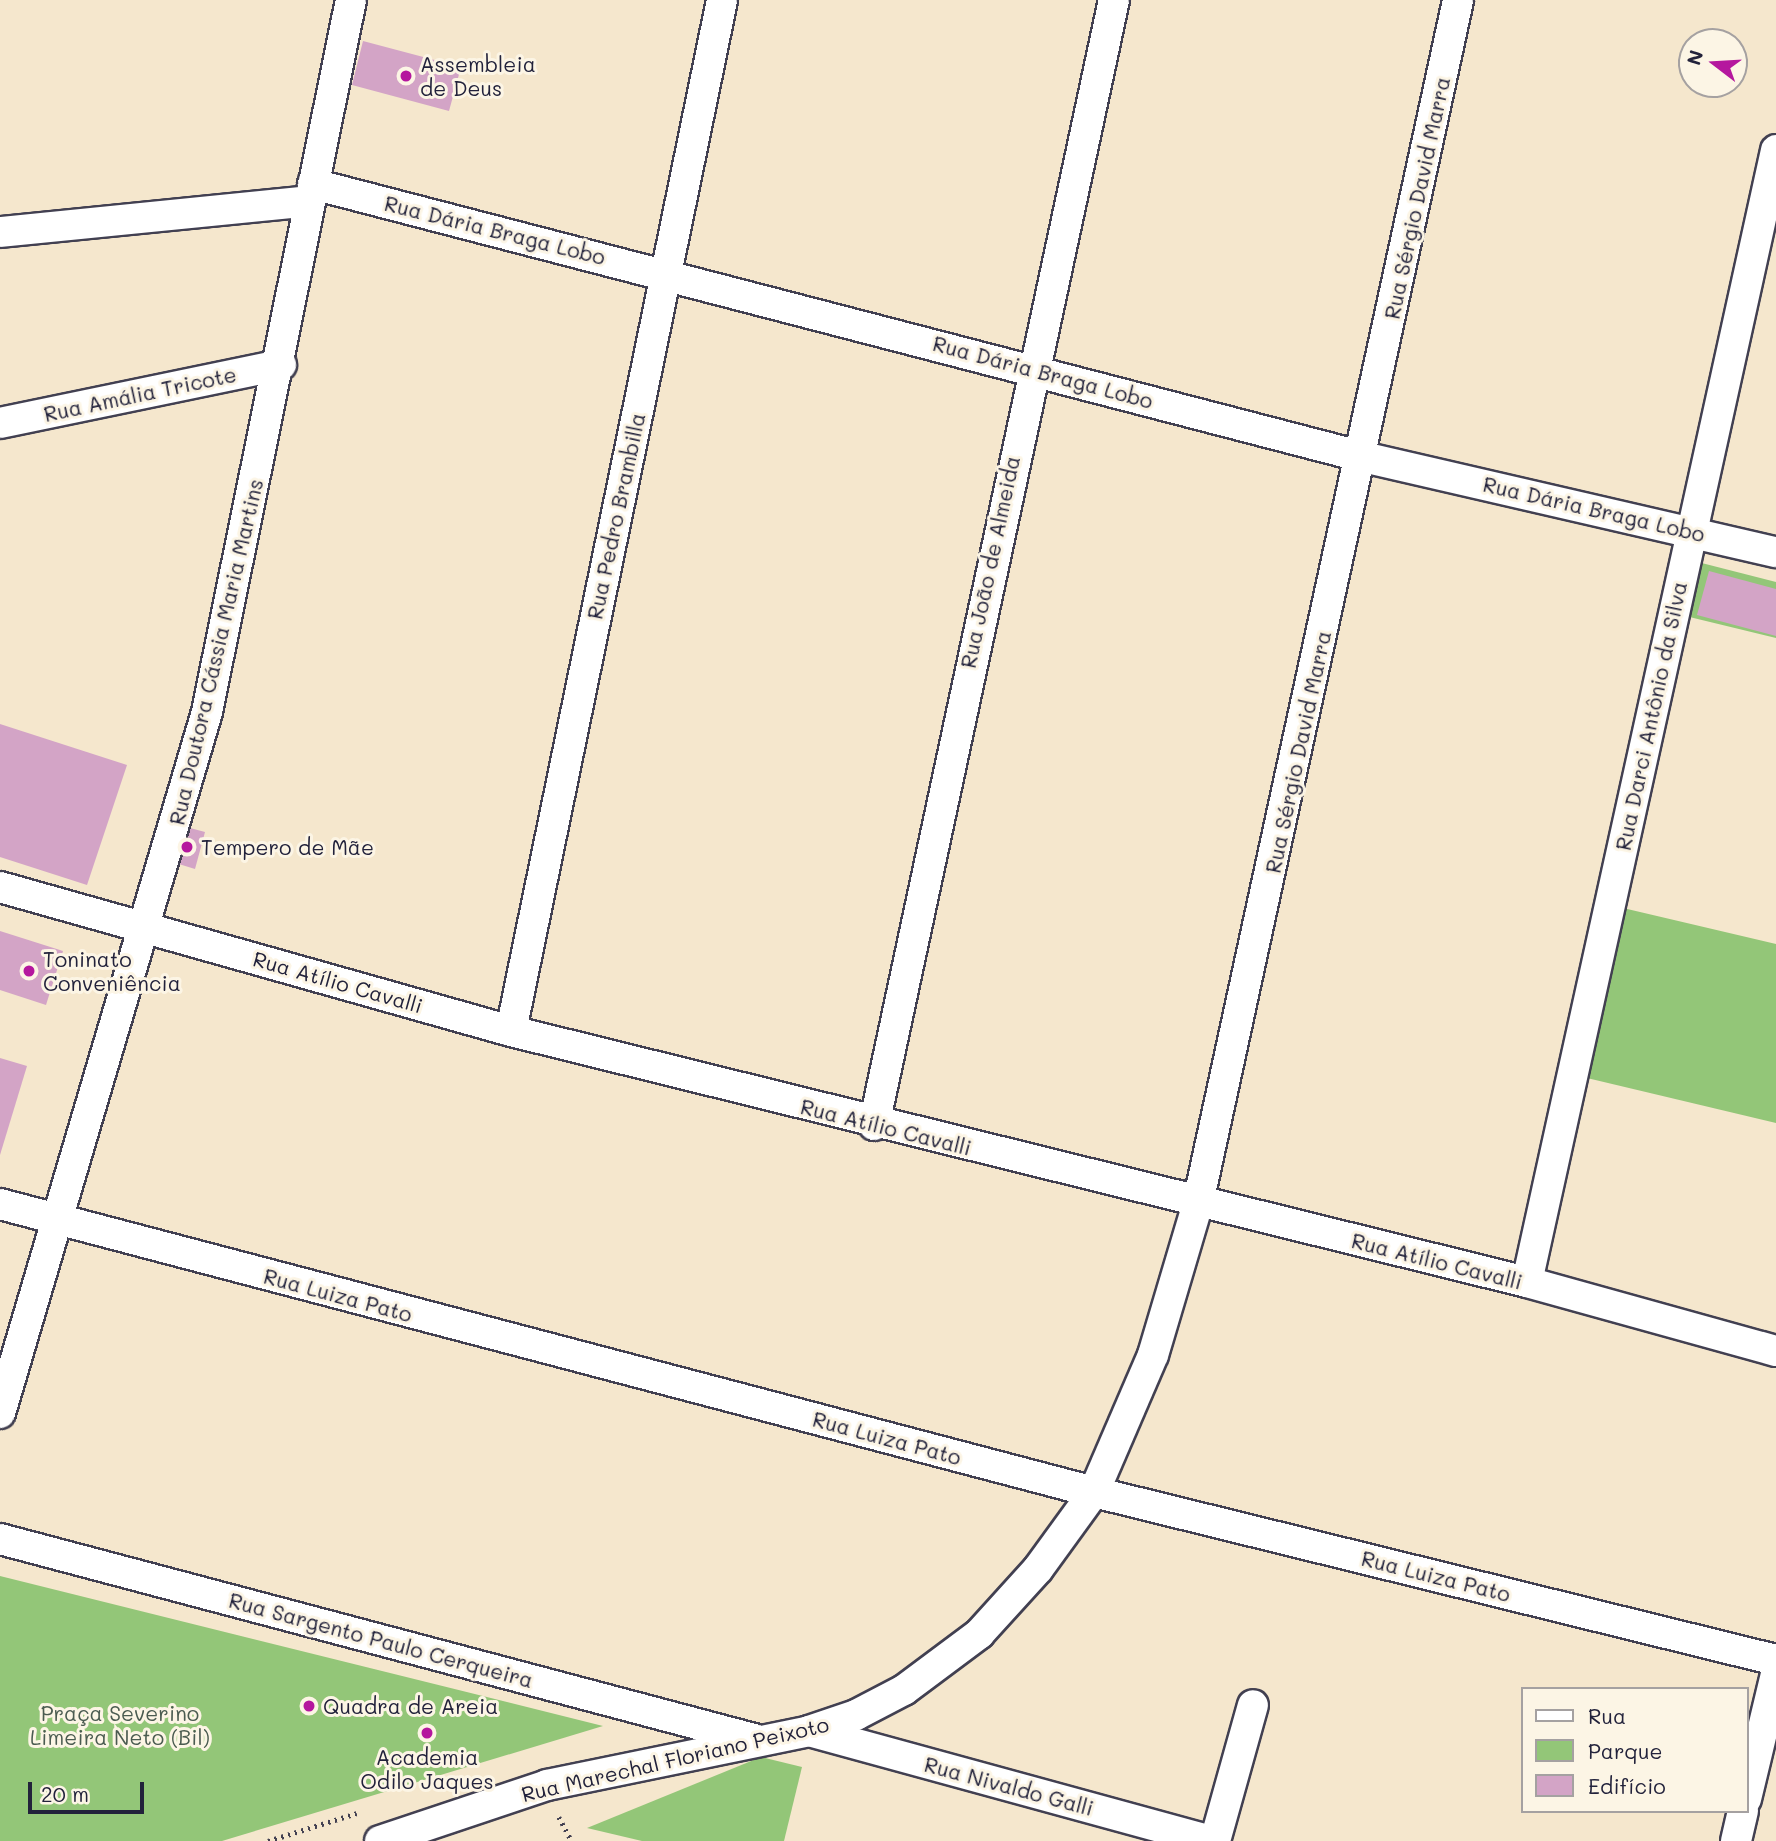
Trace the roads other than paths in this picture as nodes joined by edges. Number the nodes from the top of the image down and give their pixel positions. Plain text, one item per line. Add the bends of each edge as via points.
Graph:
1 (351, 0) edge
2 (722, 0) edge
3 (1114, 0) edge
4 (1458, 0) edge
5 (1776, 150) edge
6 (311, 193) junction
7 (0, 232) edge
8 (666, 273) junction
9 (281, 365) junction
10 (1030, 369) junction
11 (0, 423) edge
12 (1363, 457) junction
13 (1692, 530) junction
14 (1776, 552) edge
15 (0, 887) edge
16 (148, 928) junction
17 (511, 1031) junction
18 (874, 1125) junction
19 (1198, 1203) junction
20 (0, 1204) edge
21 (58, 1222) junction
22 (1527, 1282) junction
23 (1776, 1351) edge
24 (0, 1413) edge
25 (1094, 1492) junction
26 (0, 1539) edge
27 (1776, 1660) edge
28 (1776, 1674) edge
29 (1253, 1705) dead end
30 (809, 1731) junction
31 (761, 1741) junction
32 (1748, 1790) edge
33 (1743, 1813) edge
34 (380, 1841) edge
35 (1213, 1841) edge
36 (1736, 1841) edge

1 - 6 street, Rua Doutora Cássia Maria Martins
2 - 8 street, Rua Pedro Brambilla
3 - 10 street, Rua João de Almeida
4 - 12 street, Rua Sérgio David Marra
5 - 13 street, Rua Darci Antônio da Silva
6 - 7 street, Rua Dária Braga Lobo
6 - 8 street, Rua Dária Braga Lobo
6 - 9 street, Rua Doutora Cássia Maria Martins
8 - 10 street, Rua Dária Braga Lobo
8 - 17 street, Rua Pedro Brambilla
9 - 11 street, Rua Amália Tricote
9 - 16 street, Rua Doutora Cássia Maria Martins via 207,712
10 - 12 street, Rua Dária Braga Lobo
10 - 18 street, Rua João de Almeida
12 - 13 street, Rua Dária Braga Lobo
12 - 19 street, Rua Sérgio David Marra
13 - 14 street, Rua Dária Braga Lobo
13 - 22 street, Rua Darci Antônio da Silva
15 - 16 street, Rua Atílio Cavalli
16 - 17 street, Rua Atílio Cavalli
16 - 21 street, Rua Doutora Cássia Maria Martins
17 - 18 street, Rua Atílio Cavalli
18 - 19 street, Rua Atílio Cavalli
19 - 22 street, Rua Atílio Cavalli
19 - 25 street, Rua Sérgio David Marra via 1153,1355
20 - 21 street, Rua Luiza Pato
21 - 24 street, Rua Doutora Cássia Maria Martins
21 - 25 street, Rua Luiza Pato
22 - 23 street, Rua Atílio Cavalli
25 - 27 street, Rua Luiza Pato
25 - 30 street, Rua Marechal Floriano Peixoto via 1038,1569 979,1634 904,1690
26 - 31 street, Rua Sargento Paulo Cerqueira
28 - 32 street
29 - 35 street
30 - 31 street, Rua Marechal Floriano Peixoto
30 - 35 street, Rua Nivaldo Galli
31 - 34 street, Rua Marechal Floriano Peixoto via 547,1785
33 - 36 street

